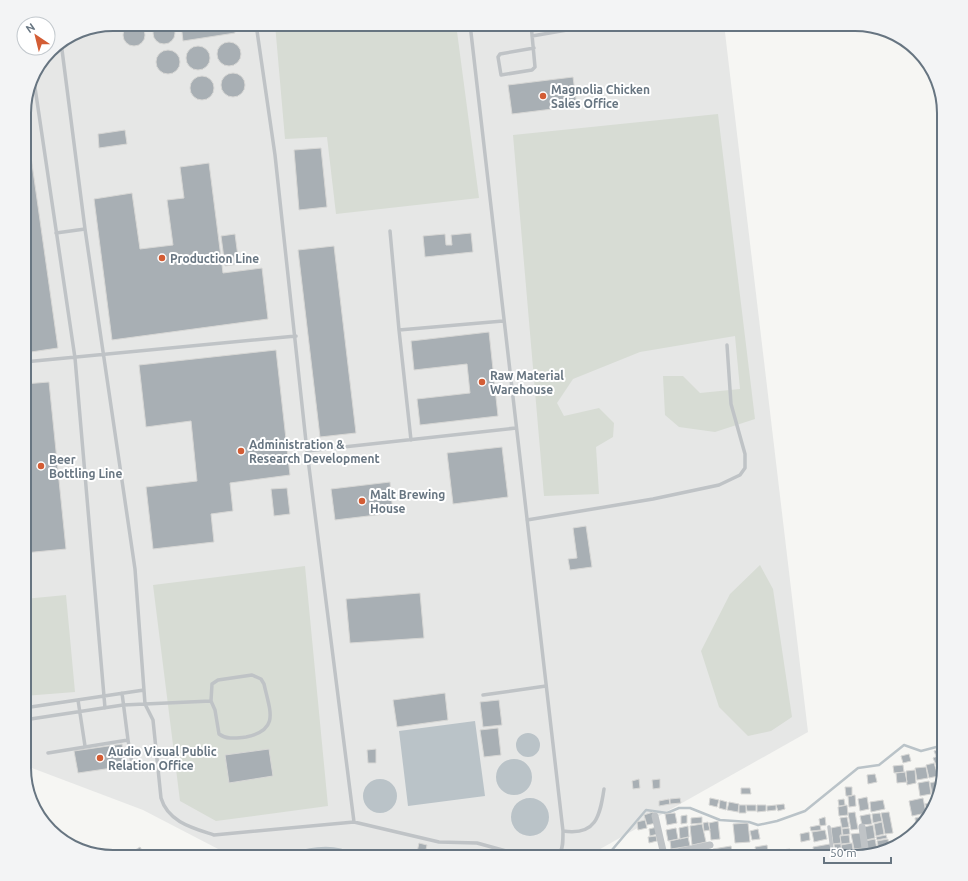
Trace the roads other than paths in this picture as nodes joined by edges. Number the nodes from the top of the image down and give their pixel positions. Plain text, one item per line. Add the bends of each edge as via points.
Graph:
1 (257, 31) edge
2 (471, 31) edge
3 (532, 31) edge
4 (561, 31) edge
5 (532, 36) junction
6 (534, 48) junction
7 (62, 49) edge
8 (35, 87) edge
9 (85, 229) junction
10 (390, 231) dead end
11 (56, 233) junction
12 (503, 321) junction
13 (399, 330) junction
14 (296, 336) junction
15 (727, 345) dead end
16 (102, 354) junction
17 (74, 358) junction
18 (31, 361) edge
19 (516, 428) junction
20 (411, 440) junction
21 (307, 451) junction
22 (527, 520) junction
23 (546, 686) junction
24 (144, 690) junction
25 (122, 693) junction
26 (483, 695) dead end
27 (104, 696) junction
28 (78, 700) junction
29 (211, 701) junction
30 (144, 704) junction
31 (123, 705) junction
32 (31, 707) edge
33 (105, 708) junction
34 (80, 712) junction
35 (31, 719) edge
36 (128, 740) junction
37 (85, 746) junction
38 (48, 753) dead end
39 (133, 770) dead end
40 (604, 788) dead end
41 (655, 816) dead end
42 (354, 822) junction
43 (829, 827) dead end
44 (862, 827) dead end
45 (563, 831) junction
46 (710, 845) dead end
47 (865, 849) edge
48 (502, 850) edge
49 (562, 850) edge
50 (663, 850) edge
51 (689, 850) edge
52 (832, 850) edge

1 - 14 lane via 275,155
2 - 12 lane
3 - 5 lane
4 - 5 lane
5 - 6 lane
6 - 6 lane via 500,54 498,57 501,75 534,69
7 - 9 lane
8 - 11 lane
9 - 11 lane
9 - 16 lane
10 - 13 lane
11 - 17 lane
12 - 13 lane
12 - 19 lane
13 - 20 lane
14 - 16 lane
14 - 21 lane
15 - 22 lane via 732,404 745,454 745,468 740,475 719,485 653,499
16 - 17 lane
16 - 24 lane via 135,569
17 - 18 lane
17 - 27 lane
19 - 20 lane
19 - 22 lane
20 - 21 lane
21 - 42 lane
22 - 23 lane
23 - 26 lane
23 - 45 lane
24 - 25 lane
24 - 30 lane
25 - 27 lane
25 - 31 lane
27 - 28 lane
27 - 33 lane
28 - 32 lane
28 - 34 lane
29 - 29 lane via 219,734 223,737 238,738 257,734 267,728 270,721 264,684 252,675 218,680 212,684
29 - 30 lane
30 - 31 lane
30 - 42 lane via 153,720 161,798 165,809 172,817 197,830 214,835
31 - 33 lane
31 - 36 lane
33 - 34 lane
34 - 35 lane
34 - 37 lane
36 - 37 lane
36 - 39 lane
37 - 38 lane
40 - 45 lane via 593,824 576,833
41 - 50 street
42 - 48 lane via 439,842 477,843
43 - 52 lane
44 - 47 street
45 - 49 lane
46 - 51 street

